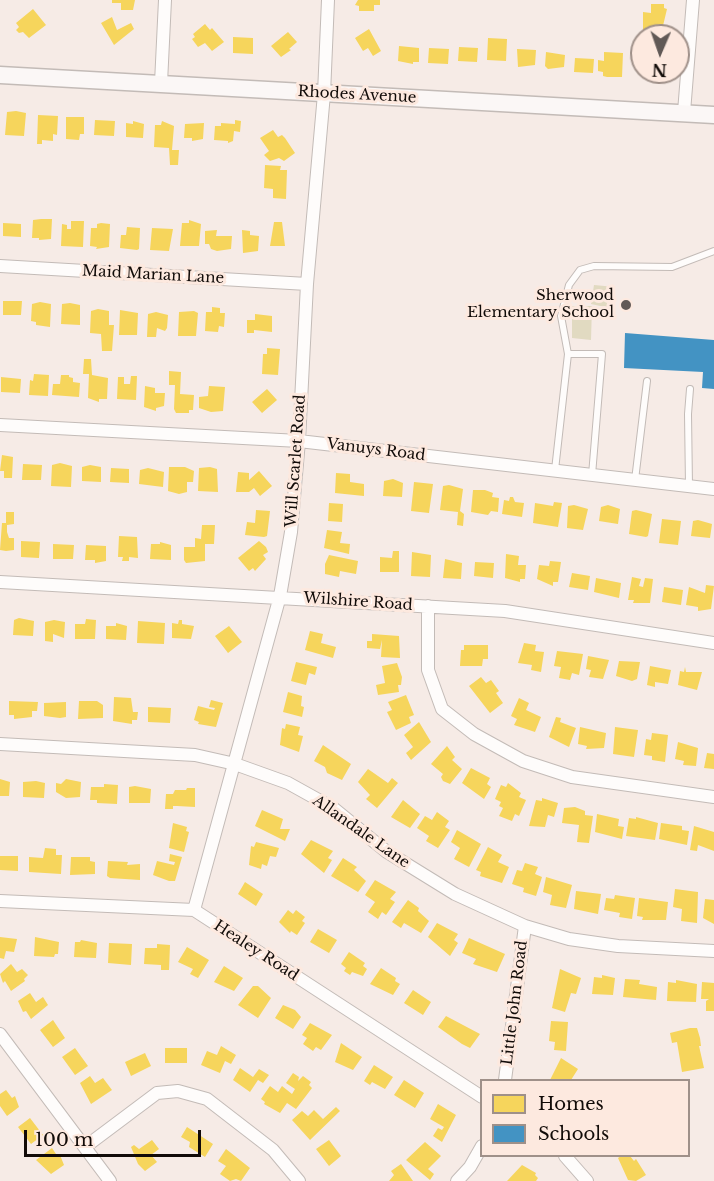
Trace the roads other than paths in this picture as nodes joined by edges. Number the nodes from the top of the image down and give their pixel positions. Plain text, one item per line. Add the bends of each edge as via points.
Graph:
1 (165, 0) edge
2 (328, 0) edge
3 (693, 0) edge
4 (0, 75) edge
5 (161, 83) junction
6 (324, 94) junction
7 (684, 112) junction
8 (714, 115) edge
9 (714, 251) edge
10 (0, 266) edge
11 (307, 284) junction
12 (568, 354) junction
13 (647, 381) dead end
14 (690, 388) dead end
15 (0, 425) edge
16 (299, 441) junction
17 (555, 471) junction
18 (592, 475) junction
19 (635, 480) junction
20 (690, 486) junction
21 (714, 489) edge
22 (0, 582) edge
23 (280, 596) junction
24 (428, 606) junction
25 (714, 643) edge
26 (0, 744) edge
27 (235, 764) junction
28 (714, 797) edge
29 (0, 901) edge
30 (194, 910) junction
31 (525, 926) junction
32 (714, 951) edge
33 (0, 1034) edge
34 (505, 1079) edge
35 (480, 1096) edge
36 (85, 1147) junction
37 (480, 1150) edge
38 (567, 1157) edge
39 (110, 1181) edge
40 (299, 1181) edge
41 (457, 1181) edge
42 (587, 1181) edge

1 - 5 street
2 - 6 street, Will Scarlet Road
3 - 7 street
4 - 5 main road, Rhodes Avenue
5 - 6 main road, Rhodes Avenue
6 - 7 main road, Rhodes Avenue
6 - 11 street, Will Scarlet Road
7 - 8 main road, Rhodes Avenue
9 - 12 lane via 672,267 594,266 580,270 569,285 561,316
10 - 11 street, Maid Marian Lane
11 - 16 street, Will Scarlet Road
12 - 17 lane
12 - 18 lane via 602,354
13 - 19 lane
14 - 20 lane
15 - 16 street, Vanuys Road
16 - 17 street, Vanuys Road
16 - 23 street, Will Scarlet Road via 291,532
17 - 18 street, Vanuys Road
18 - 19 street, Vanuys Road
19 - 20 street, Vanuys Road
20 - 21 street, Vanuys Road
22 - 23 street, Wilshire Road
23 - 24 street, Wilshire Road
23 - 27 street, Will Scarlet Road
24 - 25 street, Wilshire Road via 505,611
24 - 28 street via 428,670 442,709 474,734 523,761 572,777
26 - 27 street, Allandale Lane via 195,755
27 - 30 street, Will Scarlet Road
27 - 31 street, Allandale Lane via 288,783 333,808 387,852 455,894
29 - 30 street
30 - 35 street, Healey Road
31 - 32 street, Allandale Lane via 569,939 618,946
31 - 34 street, Little John Road
33 - 36 street
36 - 39 street
36 - 40 street via 157,1093 178,1090 207,1099 273,1150
37 - 41 street
38 - 42 street

